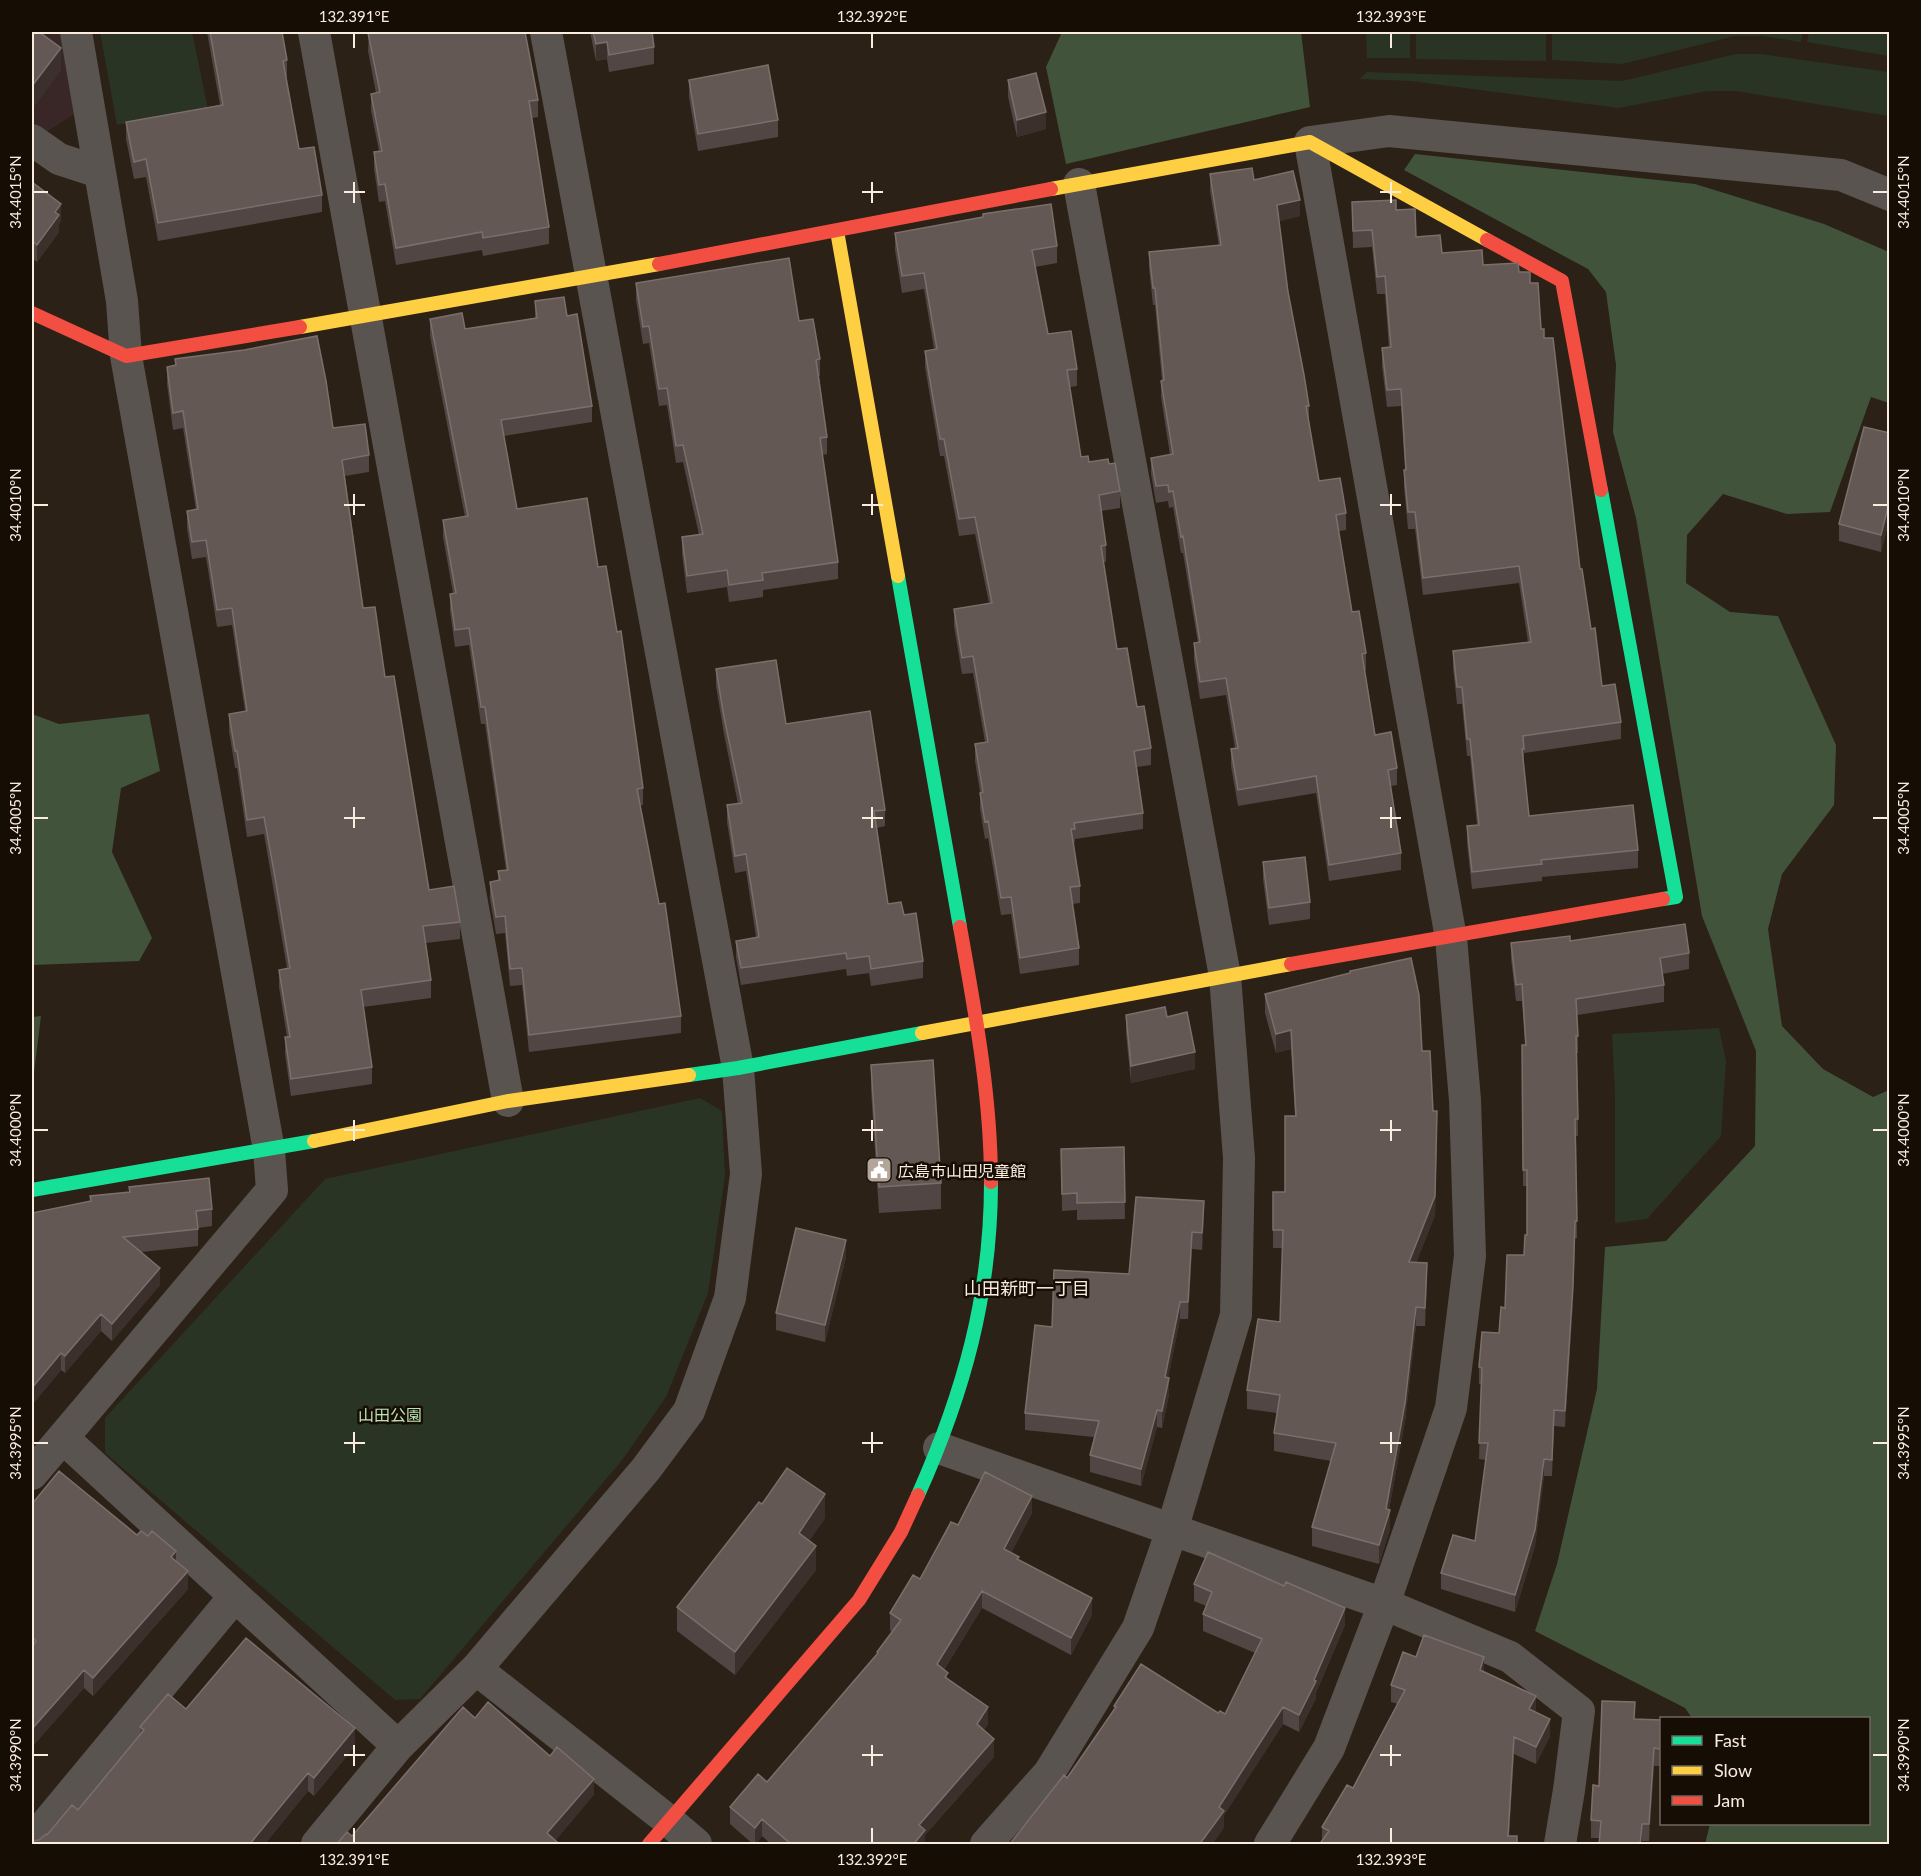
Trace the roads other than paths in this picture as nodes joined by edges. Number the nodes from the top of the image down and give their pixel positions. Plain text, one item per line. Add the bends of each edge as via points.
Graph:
1 (76, 32) edge
2 (314, 32) edge
3 (546, 32) edge
4 (32, 140) edge
5 (1310, 142) junction
6 (99, 172) junction
7 (1079, 184) junction
8 (1890, 195) edge
9 (837, 231) junction
10 (593, 278) junction
11 (32, 313) edge
12 (367, 317) junction
13 (126, 356) junction
14 (1451, 938) junction
15 (1225, 976) junction
16 (977, 1024) junction
17 (738, 1068) junction
18 (508, 1101) junction
19 (269, 1150) junction
20 (32, 1190) edge
21 (63, 1438) junction
22 (939, 1448) junction
23 (32, 1474) edge
24 (1172, 1530) junction
25 (235, 1596) junction
26 (1384, 1604) junction
27 (476, 1669) junction
28 (398, 1746) junction
29 (669, 1821) junction
30 (32, 1841) edge
31 (317, 1845) edge
32 (649, 1845) edge
33 (696, 1845) edge
34 (987, 1845) edge
35 (1270, 1845) edge
36 (1560, 1845) edge

1 - 6 street
2 - 12 street
3 - 10 street
4 - 6 street via 59,159
5 - 7 street
5 - 8 street via 1401,132 1841,175
5 - 14 street
5 - 14 street via 1562,281 1676,897
6 - 13 street via 122,301
7 - 9 street
7 - 15 street
9 - 10 street
9 - 16 street
10 - 12 street
10 - 17 street
11 - 13 street
12 - 13 street
12 - 18 street
13 - 19 street
14 - 15 street
14 - 26 street via 1465,1100 1470,1256 1451,1408
15 - 16 street
15 - 24 street via 1239,1158 1236,1315
16 - 17 street
16 - 22 street via 991,1146 991,1220 982,1301 967,1364
17 - 18 street
17 - 27 street via 746,1174 730,1298 689,1411
18 - 19 street
19 - 20 street
19 - 21 street via 273,1190
21 - 23 street
21 - 25 street
22 - 24 street
22 - 29 street via 902,1532 860,1600
24 - 26 street
24 - 34 street via 1138,1628 1049,1773
25 - 28 street
25 - 30 street
26 - 35 street via 1329,1748
26 - 36 street via 1510,1657 1579,1711
27 - 28 street
27 - 29 street
28 - 31 street
29 - 32 street
29 - 33 street

